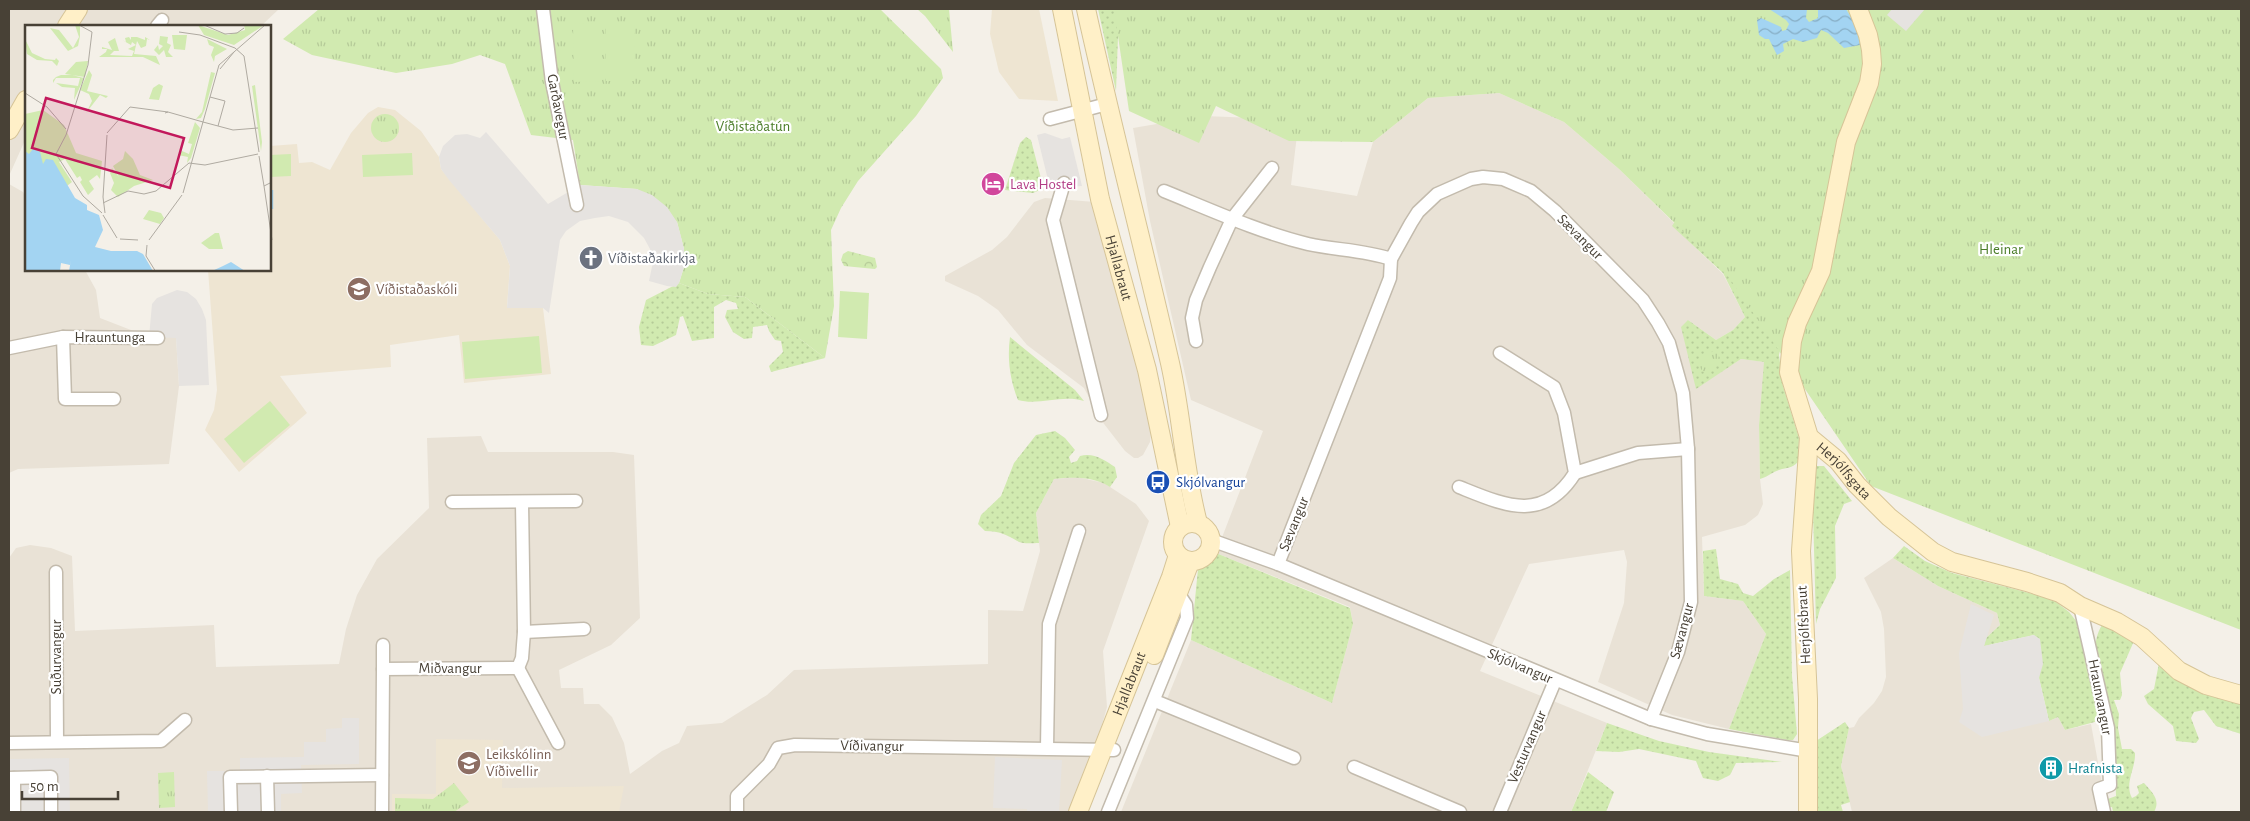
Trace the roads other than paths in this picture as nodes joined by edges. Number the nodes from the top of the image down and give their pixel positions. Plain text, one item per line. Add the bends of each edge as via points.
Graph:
1 (78, 9) edge
2 (543, 9) edge
3 (1062, 9) edge
4 (1086, 9) edge
5 (1858, 9) edge
6 (68, 25) edge
7 (25, 101) edge
8 (1107, 104) junction
9 (1082, 111) junction
10 (11, 118) edge
11 (1050, 119) dead end
12 (1272, 168) dead end
13 (1064, 183) dead end
14 (1164, 191) dead end
15 (577, 204) dead end
16 (1232, 219) junction
17 (1391, 259) junction
18 (63, 337) junction
19 (158, 338) dead end
20 (1196, 342) dead end
21 (9, 348) edge
22 (1500, 353) dead end
23 (114, 399) dead end
24 (1101, 415) dead end
25 (1809, 437) junction
26 (1688, 449) junction
27 (1575, 472) junction
28 (1459, 487) dead end
29 (452, 502) dead end
30 (576, 502) dead end
31 (522, 503) junction
32 (1198, 523) junction
33 (1180, 527) junction
34 (1079, 531) dead end
35 (1212, 540) junction
36 (1184, 558) junction
37 (1278, 564) junction
38 (56, 572) dead end
39 (1178, 593) junction
40 (2080, 606) junction
41 (584, 629) dead end
42 (524, 632) junction
43 (383, 645) dead end
44 (518, 668) junction
45 (382, 669) junction
46 (1555, 681) junction
47 (2241, 695) edge
48 (1154, 701) junction
49 (1651, 719) junction
50 (185, 720) dead end
51 (57, 742) junction
52 (9, 743) edge
53 (558, 743) dead end
54 (1047, 748) junction
55 (1109, 749) junction
56 (1809, 751) junction
57 (1294, 758) dead end
58 (1354, 767) dead end
59 (382, 775) junction
60 (267, 776) junction
61 (11, 778) edge
62 (14, 812) edge
63 (51, 812) edge
64 (231, 812) edge
65 (268, 812) edge
66 (382, 812) edge
67 (737, 812) edge
68 (1078, 812) edge
69 (1088, 812) edge
70 (1108, 812) edge
71 (1460, 812) edge
72 (1500, 812) edge
73 (1808, 812) edge
74 (2104, 812) edge

1 - 6 main road
2 - 15 street, Garðavegur via 552,82
3 - 9 main road, Hjallabraut
4 - 8 main road, Hjallabraut
5 - 25 main road, Herjólfsgata via 1871,50 1869,83 1846,142 1821,271 1792,341 1789,372
7 - 10 main road
8 - 9 street
8 - 32 main road, Hjallabraut via 1170,364 1183,430 1190,496
9 - 11 street
9 - 33 main road, Hjallabraut via 1100,199 1161,429
12 - 16 street
13 - 24 street via 1053,220
14 - 16 street
16 - 17 street via 1308,244 1378,254
16 - 20 street via 1196,300 1192,318
17 - 26 street, Sævangur via 1418,212 1448,188 1482,177 1504,179 1530,191 1555,211 1643,300 1652,314 1669,343 1678,370
17 - 37 street, Sævangur via 1390,278 1374,322
18 - 19 street, Hrauntunga
18 - 21 street, Hrauntunga
18 - 23 street, Hrauntunga via 65,399
22 - 27 street via 1554,387 1564,413
25 - 40 main road, Herjólfsgata via 1838,461 1889,517 1933,552 1960,564 2060,593
25 - 56 main road, Herjólfsbraut via 1801,551
26 - 27 street via 1638,453
26 - 49 street, Sævangur via 1691,602 1678,652
27 - 28 street via 1566,487 1548,500 1529,506 1503,504
29 - 31 street
30 - 31 street
31 - 42 street
32 - 33 main road
32 - 35 main road via 1208,531
33 - 36 main road via 1173,537 1174,550
34 - 54 street via 1049,624
35 - 36 main road via 1203,558
35 - 37 street, Skjólvangur
36 - 39 main road, Hjallabraut
36 - 55 main road, Hjallabraut via 1172,577
37 - 46 street, Skjólvangur
38 - 51 street, Suðurvangur
39 - 48 street, Hjallabraut via 1186,605 1187,618
39 - 55 main road, Hjallabraut
40 - 47 main road, Herjólfsgata via 2142,637 2179,671 2206,685
40 - 74 street, Hraunvangur via 2108,728 2110,785 2099,790
41 - 42 street
42 - 44 street
43 - 45 street
44 - 45 street, Miðvangur
44 - 53 street
45 - 59 street
46 - 49 street, Skjólvangur
46 - 72 street, Vesturvangur
48 - 57 street, Hjallabraut
48 - 70 street, Hjallabraut
49 - 56 street, Skjólvangur via 1707,734
50 - 51 street via 161,741
51 - 52 street
54 - 55 street, Víðivangur
54 - 67 street, Víðivangur via 796,745 778,748 769,764 737,796
55 - 68 main road, Hjallabraut
55 - 69 main road, Hjallabraut
56 - 73 main road, Herjólfsbraut
58 - 71 street
59 - 60 street
59 - 66 street
60 - 64 street via 230,777
60 - 65 street
61 - 62 street
61 - 63 street via 51,777

